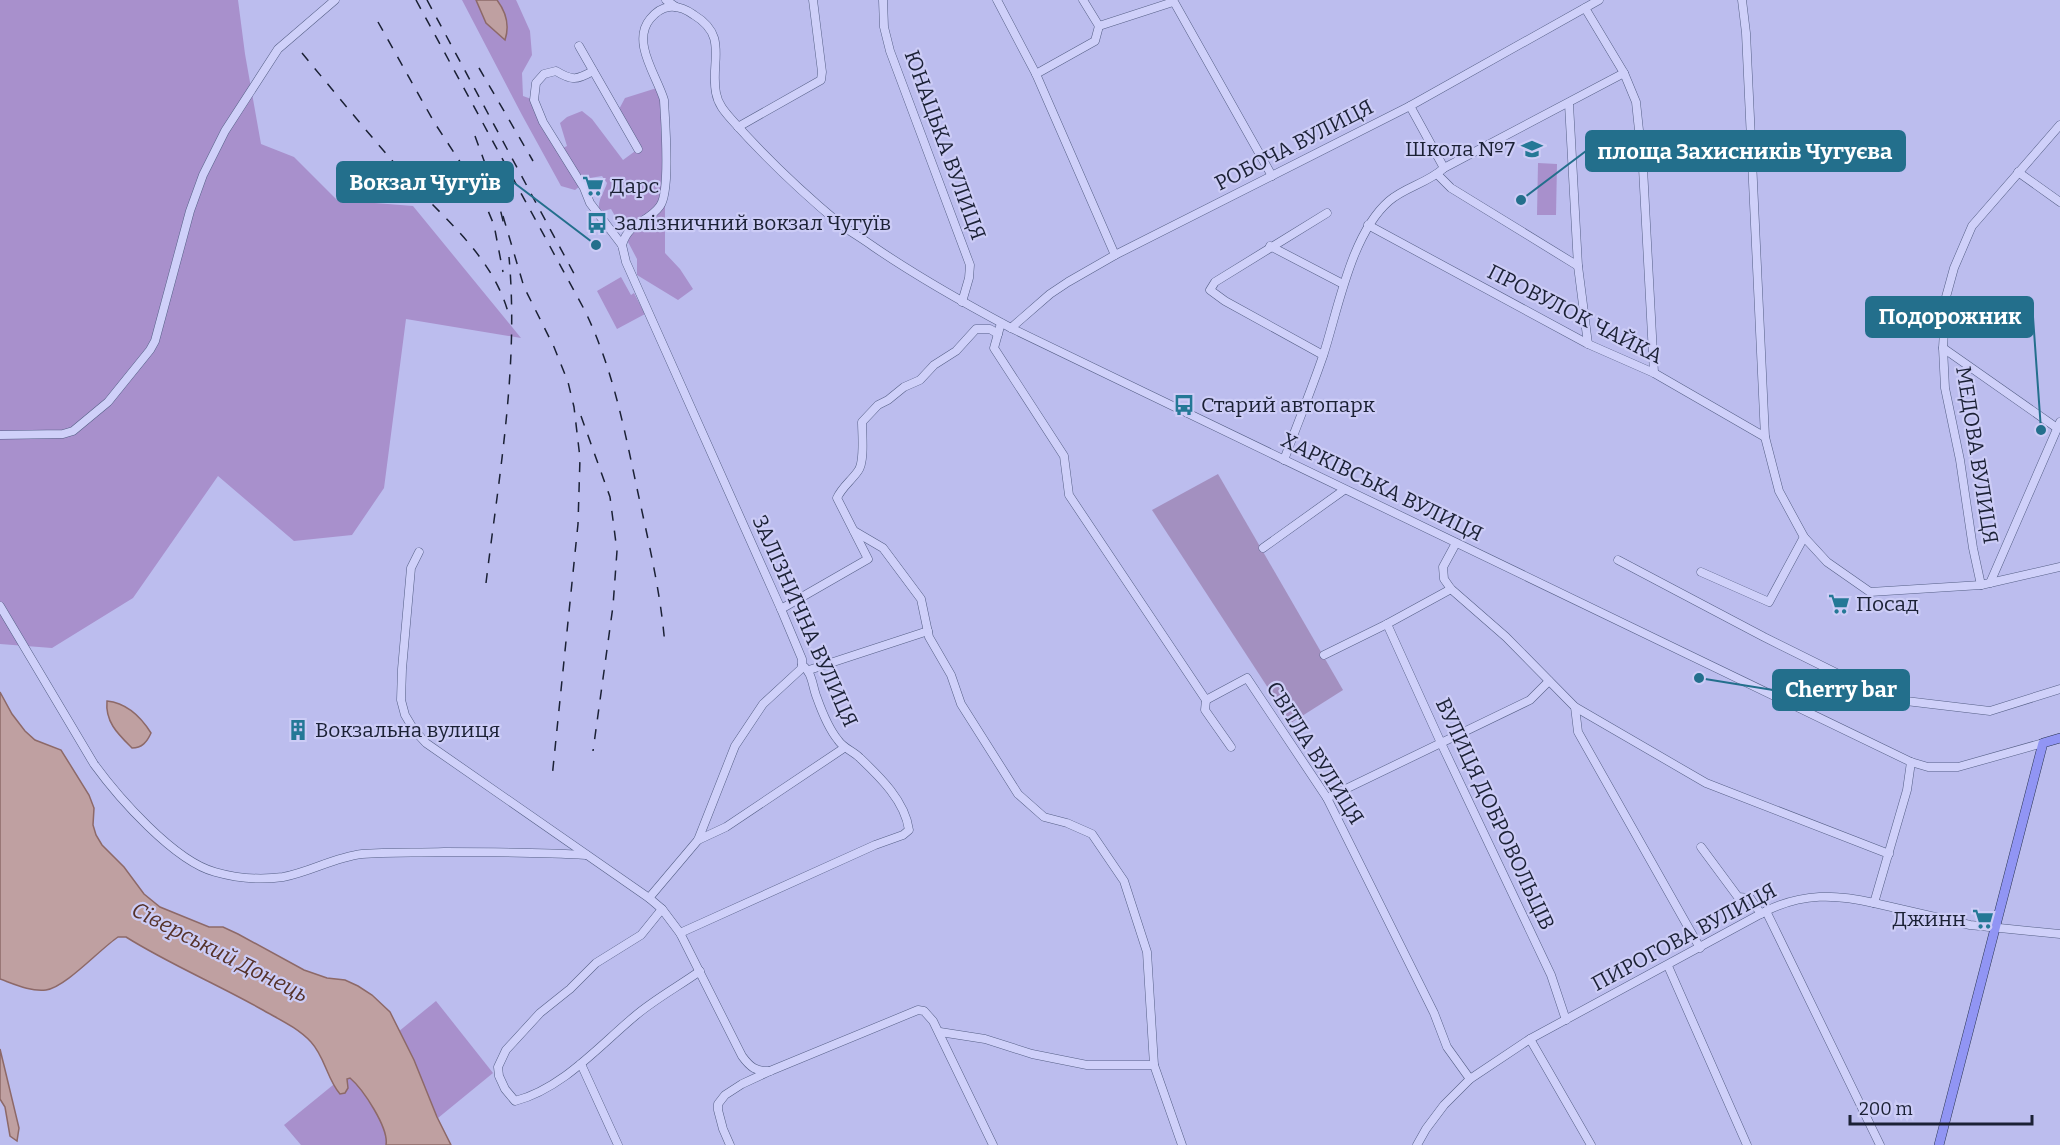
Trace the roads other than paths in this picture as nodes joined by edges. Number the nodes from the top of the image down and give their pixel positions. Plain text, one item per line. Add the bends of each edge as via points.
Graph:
1 (335, 0) edge
2 (666, 0) edge
3 (813, 0) edge
4 (883, 0) edge
5 (997, 0) edge
6 (1083, 0) edge
7 (1599, 0) edge
8 (1742, 0) edge
9 (1173, 1) edge
10 (676, 6) junction
11 (1586, 8) junction
12 (1099, 26) junction
13 (579, 46) dead end
14 (593, 70) junction
15 (1624, 73) junction
16 (1036, 74) junction
17 (1569, 104) junction
18 (1410, 106) junction
19 (2060, 125) edge
20 (738, 127) junction
21 (638, 149) dead end
22 (1444, 168) junction
23 (2018, 172) junction
24 (1437, 174) junction
25 (1272, 176) junction
26 (2060, 202) edge
27 (1327, 213) dead end
28 (1368, 225) junction
29 (622, 245) junction
30 (1270, 246) junction
31 (1115, 255) junction
32 (1578, 266) junction
33 (1344, 284) junction
34 (962, 302) junction
35 (1001, 323) junction
36 (1011, 328) junction
37 (998, 334) junction
38 (1588, 344) junction
39 (1943, 348) junction
40 (1323, 355) junction
41 (1654, 373) junction
42 (2058, 430) edge
43 (0, 435) edge
44 (1765, 437) junction
45 (1284, 460) junction
46 (1344, 490) junction
47 (854, 531) junction
48 (1804, 537) junction
49 (1456, 543) junction
50 (1263, 548) dead end
51 (419, 552) dead end
52 (1618, 560) dead end
53 (2060, 567) edge
54 (1701, 572) dead end
55 (1990, 583) junction
56 (1981, 585) junction
57 (1451, 589) junction
58 (0, 606) edge
59 (781, 609) junction
60 (1388, 624) junction
61 (928, 631) junction
62 (1323, 656) dead end
63 (805, 668) junction
64 (1549, 681) junction
65 (2060, 689) edge
66 (1206, 700) junction
67 (1575, 707) junction
68 (2060, 738) edge
69 (1441, 743) junction
70 (2043, 743) junction
71 (1231, 747) dead end
72 (844, 748) junction
73 (1911, 762) junction
74 (1327, 798) junction
75 (698, 840) junction
76 (1701, 847) dead end
77 (1888, 854) junction
78 (586, 855) junction
79 (649, 898) junction
80 (1874, 903) junction
81 (662, 909) junction
82 (1763, 912) junction
83 (1994, 928) junction
84 (680, 933) junction
85 (2060, 934) edge
86 (1700, 948) junction
87 (1668, 966) junction
88 (700, 971) junction
89 (1566, 1020) junction
90 (940, 1032) junction
91 (1530, 1039) junction
92 (581, 1064) junction
93 (748, 1065) junction
94 (1154, 1065) junction
95 (770, 1071) junction
96 (1470, 1078) junction
97 (742, 1084) junction
98 (618, 1145) edge
99 (730, 1145) edge
100 (993, 1145) edge
101 (1182, 1145) edge
102 (1417, 1145) edge
103 (1590, 1145) edge
104 (1747, 1145) edge
105 (1880, 1145) edge
106 (1939, 1145) edge

1 - 43 street via 278,49 225,131 190,211 150,350 108,402 73,431
2 - 10 street, ХАРКІВСЬКА ВУЛИЦЯ
3 - 20 street via 821,80
4 - 34 street, ЮНАЦЬКА ВУЛИЦЯ via 890,51 970,265
5 - 16 street
6 - 12 street
7 - 11 street, РОБОЧА ВУЛИЦЯ
8 - 44 street
9 - 12 street
9 - 25 street
10 - 20 street, ХАРКІВСЬКА ВУЛИЦЯ via 700,18 713,34 717,48 717,99
10 - 29 street via 656,13 644,32 648,62 664,100 666,189 659,208 630,229
11 - 15 street
11 - 18 street, РОБОЧА ВУЛИЦЯ
12 - 16 street via 1095,41
13 - 14 street
14 - 21 street
14 - 29 street, ЗАЛІЗНИЧНА ВУЛИЦЯ via 580,78 567,78 556,71 544,74 536,82 534,98 543,122 590,203
15 - 17 street
15 - 41 street via 1636,102 1642,157
16 - 31 street
17 - 22 street
17 - 32 street
18 - 22 street
18 - 25 street, РОБОЧА ВУЛИЦЯ
19 - 23 street, МЕДОВА ВУЛИЦЯ
20 - 34 street, ХАРКІВСЬКА ВУЛИЦЯ via 841,224
22 - 24 street
23 - 26 street
23 - 39 street, МЕДОВА ВУЛИЦЯ via 1972,226 1960,249 1946,297
24 - 28 street via 1389,200
24 - 32 street via 1451,188
25 - 31 street, РОБОЧА ВУЛИЦЯ
27 - 30 street
28 - 33 street
28 - 38 street, ПРОВУЛОК ЧАЙКА
29 - 59 street, ЗАЛІЗНИЧНА ВУЛИЦЯ via 626,262
30 - 33 street
30 - 40 street via 1215,282 1210,290
31 - 36 street, РОБОЧА ВУЛИЦЯ via 1050,294
32 - 38 street
33 - 40 street
34 - 35 street, ХАРКІВСЬКА ВУЛИЦЯ
35 - 36 street, ХАРКІВСЬКА ВУЛИЦЯ
35 - 37 street
36 - 45 street, ХАРКІВСЬКА ВУЛИЦЯ
37 - 47 street via 990,329 976,329 956,351 920,380 878,405 862,422 860,469 837,498
37 - 66 street via 994,348 1064,456 1069,495
38 - 41 street, ПРОВУЛОК ЧАЙКА
39 - 42 street
39 - 56 street, МЕДОВА ВУЛИЦЯ via 1945,388
40 - 45 street
41 - 44 street, ПРОВУЛОК ЧАЙКА
42 - 55 street
44 - 48 street via 1779,491
45 - 46 street, ХАРКІВСЬКА ВУЛИЦЯ
46 - 49 street, ХАРКІВСЬКА ВУЛИЦЯ
46 - 50 street
47 - 59 street via 868,559
47 - 61 street via 884,548 921,599
48 - 54 street via 1769,602
48 - 56 street via 1827,562 1870,592
49 - 57 street via 1443,567 1444,579
49 - 73 street, ХАРКІВСЬКА ВУЛИЦЯ
51 - 78 street via 411,568 402,669 401,700 405,715 426,743
52 - 65 street via 1889,699 1990,711
53 - 55 street
55 - 56 street
57 - 60 street
57 - 64 street
58 - 78 street via 93,764 166,842 213,872 259,878 300,873 358,855 382,853
59 - 63 street, ЗАЛІЗНИЧНА ВУЛИЦЯ
60 - 62 street
60 - 69 street, ВУЛИЦЯ ДОБРОВОЛЬЦІВ
61 - 63 street
61 - 94 street via 961,704 1018,794 1044,817 1092,834 1124,880 1147,952
63 - 72 street, ЗАЛІЗНИЧНА ВУЛИЦЯ
63 - 75 street via 763,704 735,746
64 - 67 street
64 - 69 street via 1530,700
66 - 71 street via 1205,710
66 - 74 street, СВІТЛА ВУЛИЦЯ via 1247,678
67 - 77 street via 1706,783
67 - 86 street via 1578,732
68 - 70 main road, ХАРКІВСЬКА ВУЛИЦЯ
69 - 74 street
69 - 89 street, ВУЛИЦЯ ДОБРОВОЛЬЦІВ via 1551,975
70 - 73 street, ХАРКІВСЬКА ВУЛИЦЯ via 1958,767 1928,767
70 - 83 main road
72 - 75 street via 726,827
72 - 84 street, ЗАЛІЗНИЧНА ВУЛИЦЯ via 859,756 897,800 908,822 908,832
73 - 77 street
74 - 96 street, СВІТЛА ВУЛИЦЯ via 1434,1013 1447,1047
75 - 79 street
76 - 82 street via 1738,897 1750,898
77 - 80 street
78 - 79 street
79 - 81 street
80 - 82 street, ПИРОГОВА ВУЛИЦЯ via 1818,896 1796,899
80 - 83 street, ПИРОГОВА ВУЛИЦЯ
81 - 84 street
81 - 92 street via 641,935 596,963 540,1013 506,1050 498,1067 505,1089 515,1101 534,1094
82 - 86 street, ПИРОГОВА ВУЛИЦЯ
82 - 105 street
83 - 85 street, ПИРОГОВА ВУЛИЦЯ
83 - 106 main road
84 - 88 street
86 - 87 street, ПИРОГОВА ВУЛИЦЯ
87 - 89 street, ПИРОГОВА ВУЛИЦЯ
87 - 104 street
88 - 92 street via 637,1015
88 - 93 street
89 - 91 street, ПИРОГОВА ВУЛИЦЯ
90 - 94 street via 985,1039 1087,1065
90 - 95 street via 924,1011 913,1011
90 - 100 street
91 - 96 street, ПИРОГОВА ВУЛИЦЯ
91 - 103 street
92 - 98 street
93 - 95 street
93 - 97 street
94 - 101 street
95 - 97 street
96 - 102 street, ПИРОГОВА ВУЛИЦЯ via 1444,1106
97 - 99 street via 718,1104

